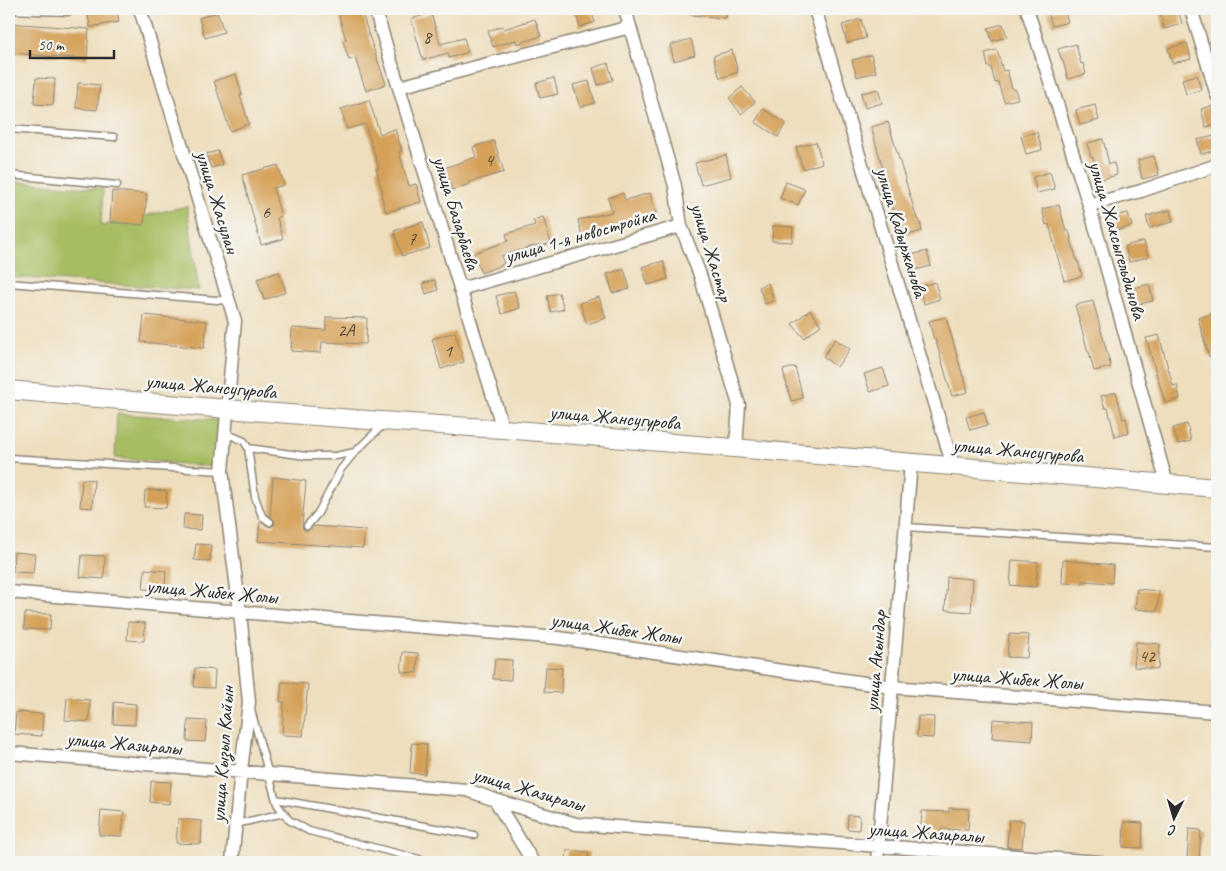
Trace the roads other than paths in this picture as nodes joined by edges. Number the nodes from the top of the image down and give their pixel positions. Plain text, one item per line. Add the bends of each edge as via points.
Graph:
1 (68, 9) edge
2 (140, 9) edge
3 (375, 9) edge
4 (625, 9) edge
5 (815, 9) edge
6 (1027, 9) edge
7 (1191, 9) edge
8 (9, 10) edge
9 (630, 27) junction
10 (399, 87) junction
11 (1217, 95) edge
12 (9, 129) edge
13 (114, 137) dead end
14 (1217, 165) edge
15 (9, 175) edge
16 (117, 185) dead end
17 (1089, 205) junction
18 (681, 226) junction
19 (9, 283) edge
20 (460, 289) junction
21 (229, 301) junction
22 (9, 390) edge
23 (227, 409) junction
24 (387, 422) junction
25 (503, 429) junction
26 (226, 433) junction
27 (248, 448) junction
28 (736, 448) junction
29 (355, 452) junction
30 (9, 458) edge
31 (911, 463) junction
32 (953, 466) junction
33 (222, 471) junction
34 (1167, 484) junction
35 (1217, 488) edge
36 (270, 522) dead end
37 (307, 526) dead end
38 (906, 527) junction
39 (1217, 547) edge
40 (9, 592) edge
41 (240, 612) junction
42 (892, 687) junction
43 (249, 702) junction
44 (1217, 712) edge
45 (9, 752) edge
46 (241, 772) junction
47 (269, 774) junction
48 (276, 799) junction
49 (495, 800) junction
50 (284, 813) junction
51 (236, 824) junction
52 (474, 835) dead end
53 (878, 847) junction
54 (232, 862) edge
55 (431, 862) edge
56 (533, 862) edge
57 (877, 862) edge
58 (1099, 862) edge

1 - 8 lane via 68,12
2 - 21 street, улица Жасулан
3 - 10 street, улица Базарбаева
4 - 9 street, улица Жастар
5 - 32 street, улица Кадыржанова
6 - 17 street, улица Жаксыгельдинова
7 - 11 street
9 - 10 street
9 - 18 street, улица Жастар via 675,186
10 - 20 street, улица Базарбаева
12 - 13 lane
14 - 17 street
15 - 16 lane
17 - 34 street, улица Жаксыгельдинова
18 - 20 street, улица 1-я новостройка
18 - 28 street, улица Жастар via 700,275 739,405
19 - 21 lane
20 - 25 street, улица Базарбаева
21 - 23 street, улица Жасулан via 235,321
22 - 23 main road, улица Жансугурова
23 - 24 main road, улица Жансугурова
23 - 26 street, улица Кызыл Кайын
24 - 25 main road, улица Жансугурова
24 - 29 lane
25 - 28 main road, улица Жансугурова
26 - 27 lane via 244,440
26 - 33 street, улица Кызыл Кайын
27 - 29 lane via 306,456
27 - 36 lane via 255,497 262,516
28 - 31 main road, улица Жансугурова
29 - 37 lane
30 - 33 lane
31 - 32 main road, улица Жансугурова
31 - 38 street, улица Акындар
32 - 34 main road, улица Жансугурова
33 - 41 street, улица Кызыл Кайын
34 - 35 main road, улица Жансугурова
38 - 39 lane
38 - 42 street, улица Акындар
40 - 41 street, улица Жибек Жолы
41 - 42 street, улица Жибек Жолы via 559,638
41 - 43 street, улица Кызыл Кайын
42 - 44 street, улица Жибек Жолы
42 - 53 street, улица Акындар
43 - 46 street, улица Кызыл Кайын
43 - 47 lane
45 - 46 street, улица Жазиралы
46 - 47 street, улица Жазиралы
46 - 51 street, улица Кызыл Кайын
47 - 48 lane
47 - 49 street, улица Жазиралы via 467,790
48 - 50 lane
48 - 52 lane
49 - 53 street, улица Жазиралы via 576,824
49 - 56 street
50 - 51 lane
50 - 55 lane via 289,820 309,831
51 - 54 street, улица Кызыл Кайын
53 - 57 street, улица Акындар
53 - 58 street, улица Жазиралы

